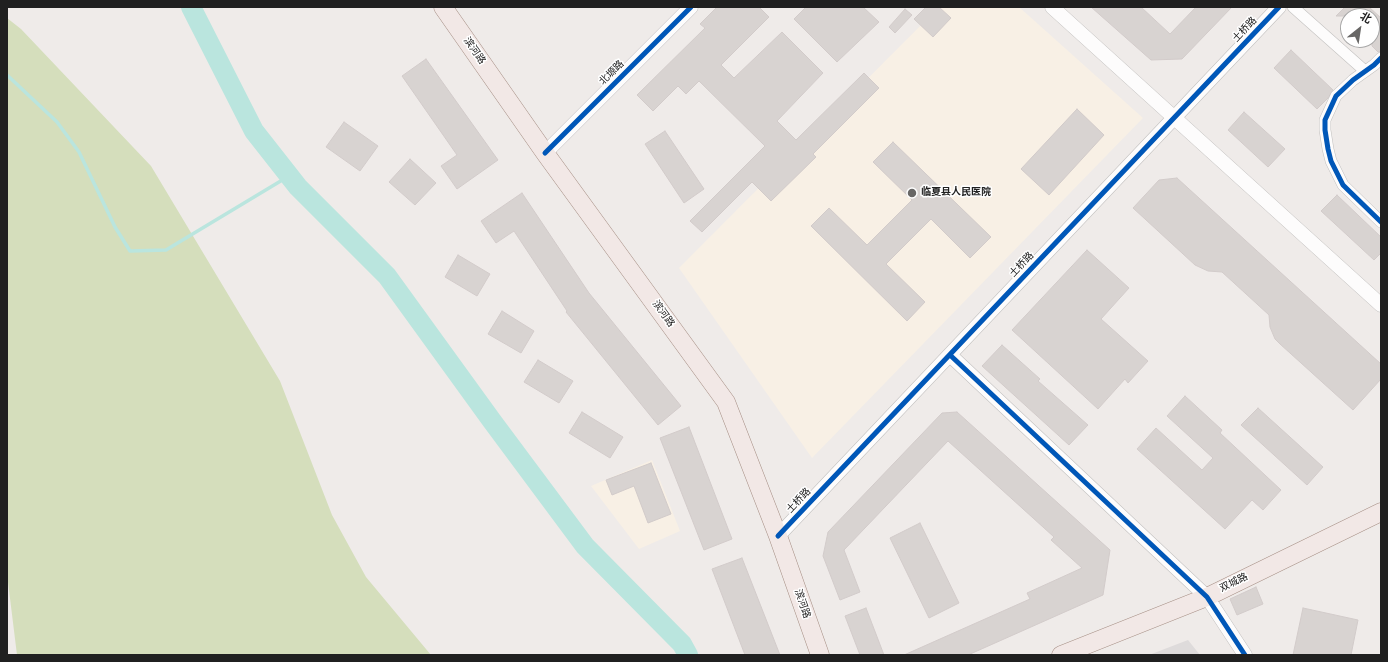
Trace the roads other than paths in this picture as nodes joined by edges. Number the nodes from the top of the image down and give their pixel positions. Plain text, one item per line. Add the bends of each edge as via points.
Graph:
1 (443, 7) edge
2 (691, 7) edge
3 (1052, 7) edge
4 (1279, 7) edge
5 (1293, 7) edge
6 (1381, 58) edge
7 (1365, 72) junction
8 (1175, 117) junction
9 (545, 153) junction
10 (1381, 222) edge
11 (1381, 305) edge
12 (950, 355) junction
13 (1381, 512) edge
14 (778, 536) junction
15 (1207, 597) junction
16 (820, 655) edge
17 (1061, 655) edge
18 (1246, 655) edge

1 - 9 main road, 滨河路
2 - 9 street, 北塬路
3 - 8 street
4 - 8 street, 土桥路
5 - 7 street
6 - 7 street
7 - 10 street via 1336,96 1325,120 1326,139 1331,161 1343,185
8 - 11 street
8 - 12 street, 土桥路
9 - 14 main road, 滨河路 via 726,402
12 - 14 street, 土桥路
12 - 15 street
13 - 15 main road, 双城路
14 - 16 main road, 滨河路
15 - 17 main road, 双城路
15 - 18 street

